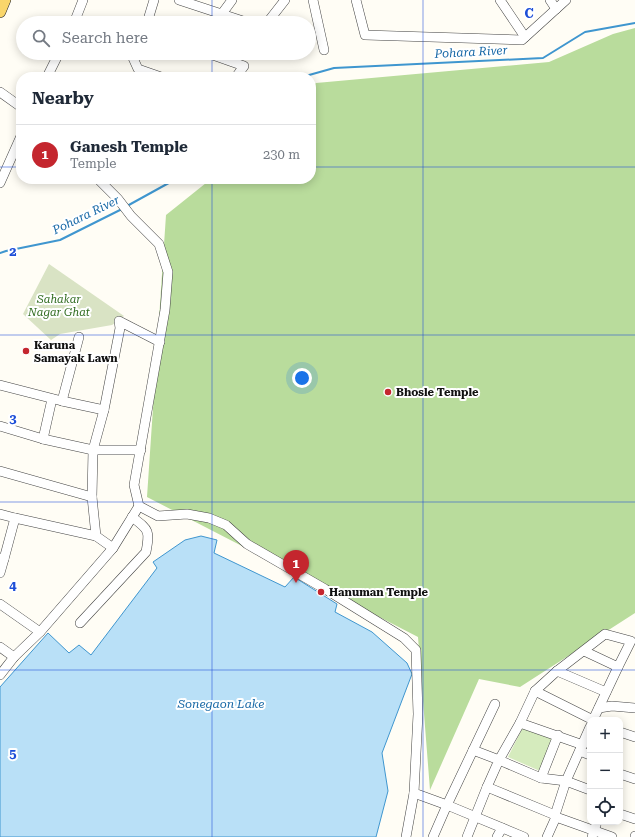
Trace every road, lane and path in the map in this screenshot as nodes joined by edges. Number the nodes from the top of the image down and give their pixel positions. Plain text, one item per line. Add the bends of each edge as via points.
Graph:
1 (5, 0) edge
2 (82, 0) edge
3 (154, 0) edge
4 (179, 0) edge
5 (232, 0) edge
6 (285, 0) edge
7 (313, 0) edge
8 (356, 0) edge
9 (500, 0) edge
10 (550, 0) edge
11 (566, 0) edge
12 (556, 9) junction
13 (0, 12) edge
14 (221, 15) junction
15 (76, 16) edge
16 (149, 16) edge
17 (224, 16) edge
18 (272, 16) edge
19 (525, 37) junction
20 (324, 50) dead end
21 (56, 60) edge
22 (134, 60) edge
23 (227, 60) edge
24 (50, 72) edge
25 (147, 72) edge
26 (240, 72) edge
27 (0, 92) edge
28 (16, 103) edge
29 (16, 147) edge
30 (0, 182) edge
31 (103, 184) edge
32 (79, 338) dead end
33 (160, 342) junction
34 (0, 385) edge
35 (52, 399) junction
36 (62, 401) junction
37 (104, 410) junction
38 (0, 426) edge
39 (43, 438) junction
40 (93, 450) junction
41 (141, 450) junction
42 (0, 471) edge
43 (92, 497) junction
44 (139, 506) junction
45 (0, 514) edge
46 (132, 517) junction
47 (15, 518) junction
48 (96, 536) junction
49 (113, 548) junction
50 (2, 559) edge
51 (0, 573) edge
52 (0, 604) edge
53 (80, 624) dead end
54 (40, 632) junction
55 (633, 637) edge
56 (0, 647) edge
57 (584, 651) junction
58 (14, 658) junction
59 (618, 667) junction
60 (557, 671) junction
61 (0, 675) edge
62 (535, 691) junction
63 (606, 692) junction
64 (495, 704) dead end
65 (599, 708) junction
66 (635, 708) edge
67 (587, 717) edge
68 (594, 717) edge
69 (520, 724) junction
70 (623, 733) edge
71 (587, 734) edge
72 (558, 735) junction
73 (635, 737) edge
74 (581, 748) junction
75 (473, 750) junction
76 (587, 753) edge
77 (499, 760) junction
78 (623, 775) edge
79 (541, 778) junction
80 (635, 779) edge
81 (566, 781) junction
82 (487, 787) junction
83 (587, 789) edge
84 (414, 793) junction
85 (447, 805) junction
86 (623, 815) edge
87 (556, 816) junction
88 (474, 817) junction
89 (635, 819) edge
90 (502, 828) junction
91 (594, 830) edge
92 (406, 837) edge
93 (433, 837) edge
94 (467, 837) edge
95 (497, 837) edge
96 (524, 837) edge
97 (547, 837) edge
98 (612, 837) edge

1 - 13 main road
2 - 15 street
3 - 16 street
4 - 14 street
5 - 14 street
6 - 18 street
7 - 20 street
8 - 19 street via 365,35 522,40
9 - 19 street
10 - 12 street
11 - 12 street
12 - 19 street
14 - 17 street
21 - 24 street
22 - 25 street via 138,69
23 - 26 street via 244,66
27 - 28 street
29 - 30 street
31 - 33 street via 159,244 168,272
32 - 36 street
33 - 37 street via 119,321 120,328
33 - 41 street
34 - 35 street
35 - 36 street
35 - 39 street
36 - 37 street
37 - 40 street
38 - 39 street
39 - 40 street
40 - 41 street
40 - 43 street
41 - 44 street via 134,485
42 - 43 street
43 - 48 street
44 - 46 street
44 - 84 street via 158,516 187,514 209,518 226,525 247,544 404,638 416,650 418,714
45 - 47 street
46 - 49 street
46 - 53 street via 146,527 149,537 146,552
47 - 48 street
47 - 50 street
48 - 49 street
49 - 54 street
50 - 51 street
52 - 54 street
54 - 58 street
55 - 57 street via 605,634
55 - 59 street
56 - 58 street
57 - 59 street
57 - 60 street
58 - 61 street
59 - 63 street
60 - 62 street
60 - 63 street
62 - 67 street
62 - 69 street
63 - 65 street
64 - 75 street
65 - 66 street
65 - 68 street
69 - 72 street
69 - 77 street
70 - 73 street
71 - 74 street
72 - 74 street
72 - 79 street
74 - 76 street
74 - 81 street
75 - 77 street
75 - 85 street
77 - 79 street
77 - 82 street
78 - 80 street
79 - 81 street
81 - 83 street
81 - 87 street
82 - 87 street
82 - 88 street
84 - 85 street
84 - 92 street
85 - 88 street
85 - 93 street
86 - 89 street
87 - 91 street
87 - 97 street
88 - 90 street
88 - 94 street
90 - 95 street
90 - 96 street
91 - 98 street

